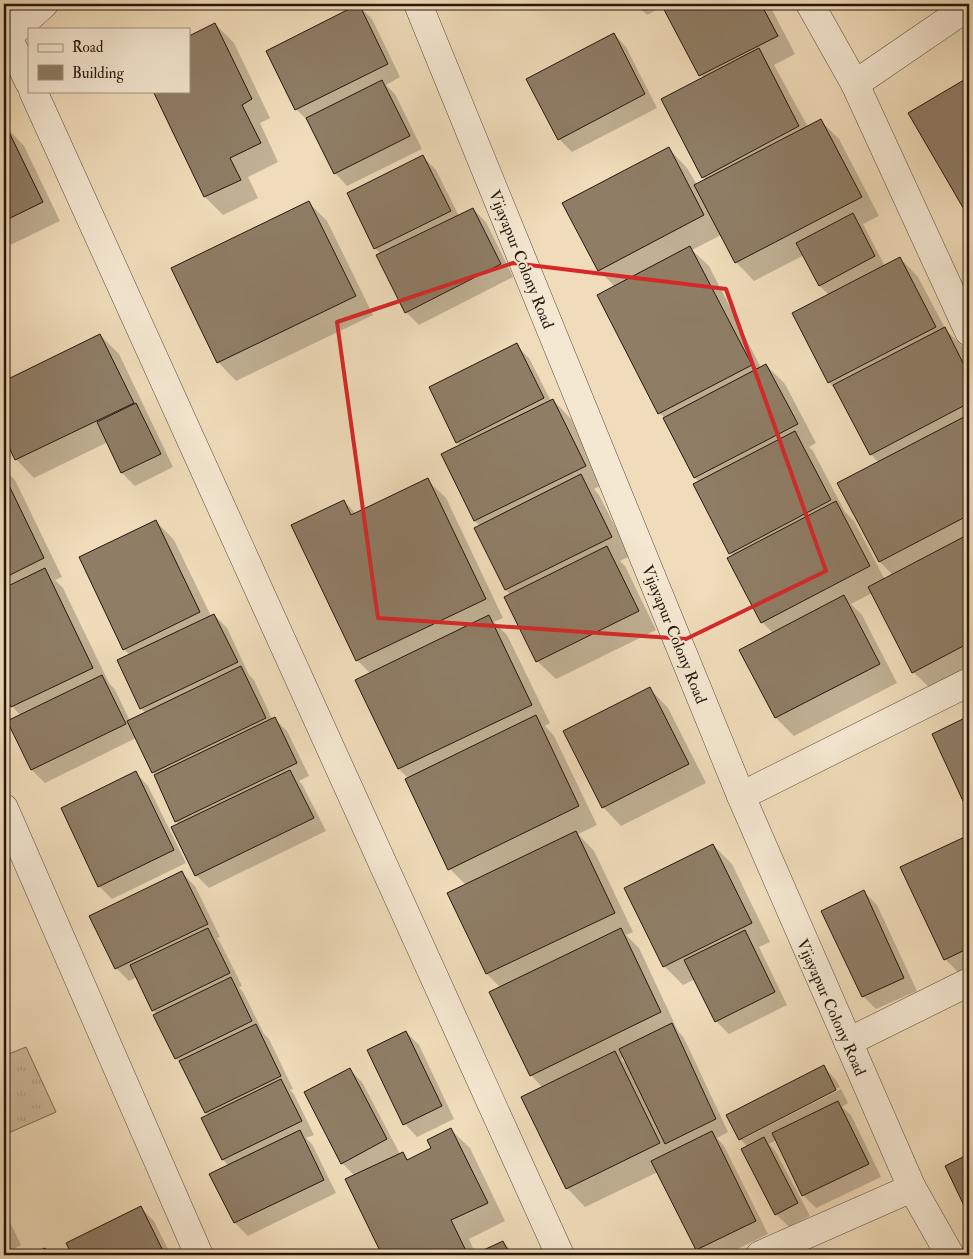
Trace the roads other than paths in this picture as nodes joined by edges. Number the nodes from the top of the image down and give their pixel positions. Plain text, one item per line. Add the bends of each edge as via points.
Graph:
1 (44, 4) edge
2 (418, 4) edge
3 (810, 4) edge
4 (969, 6) edge
5 (9, 26) edge
6 (28, 79) edge
7 (855, 84) junction
8 (33, 92) edge
9 (969, 332) edge
10 (969, 682) edge
11 (741, 796) junction
12 (4, 808) edge
13 (969, 982) edge
14 (848, 1042) junction
15 (912, 1188) junction
16 (199, 1255) edge
17 (560, 1255) edge
18 (760, 1255) edge
19 (950, 1255) edge

1 - 5 street
2 - 11 street, Vijayapur Colony Road
3 - 7 street
4 - 7 street
5 - 6 street
7 - 9 street
8 - 17 street
10 - 11 street
11 - 14 street, Vijayapur Colony Road
12 - 16 street
13 - 14 street
14 - 15 street, Vijayapur Colony Road
15 - 18 street
15 - 19 street, Vijayapur Colony Road

